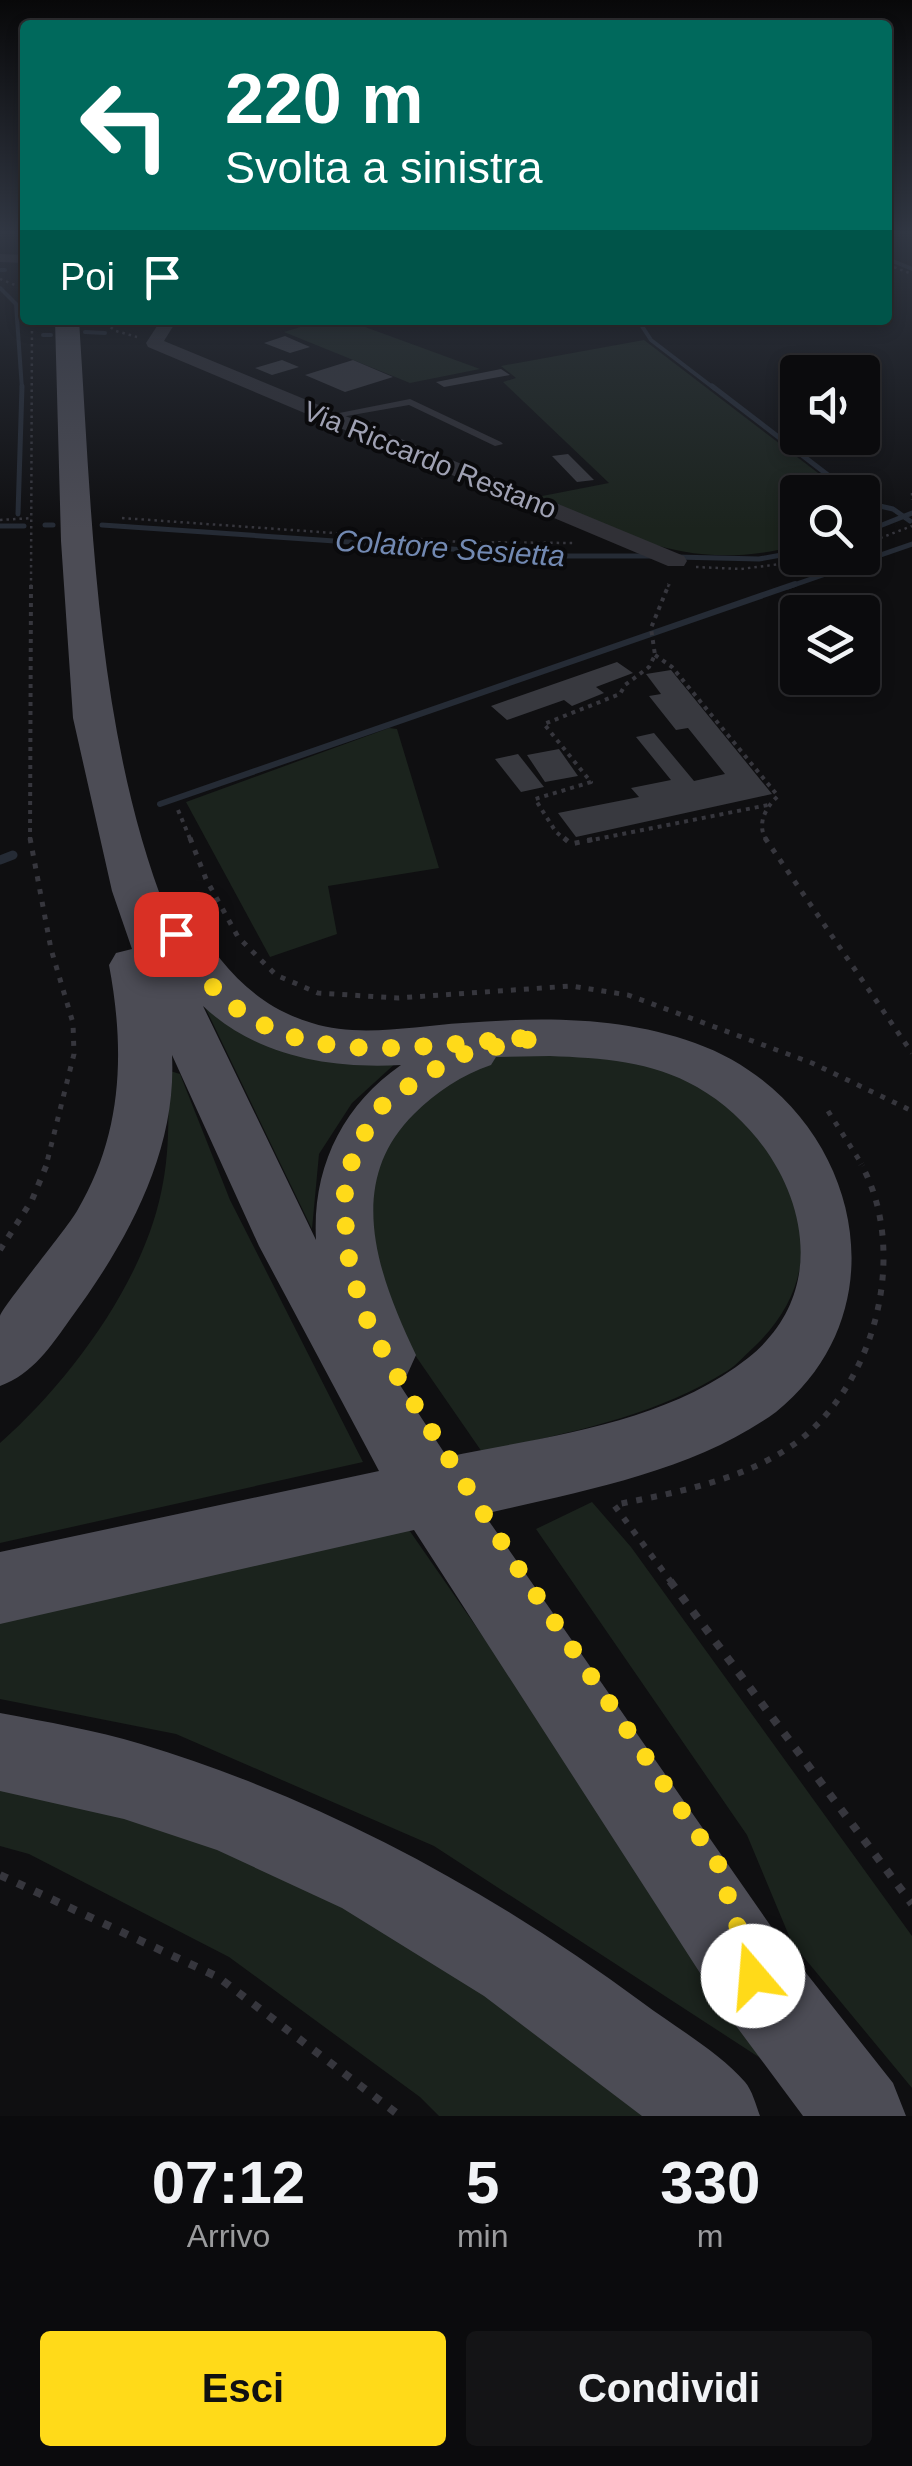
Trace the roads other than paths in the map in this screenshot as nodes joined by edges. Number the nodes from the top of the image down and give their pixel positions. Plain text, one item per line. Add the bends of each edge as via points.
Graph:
1 (67, 332) edge
2 (161, 332) edge
3 (324, 417) junction
4 (498, 444) dead end
5 (656, 553) road end
6 (97, 742) junction
7 (540, 1037) junction
8 (0, 1358) edge
9 (398, 1411) junction
10 (0, 1588) edge
11 (0, 1752) edge
12 (714, 2116) edge
13 (860, 2116) edge

1 - 6 main road via 77,542
2 - 3 street, Via Riccardo Restano via 154,343
3 - 4 lane via 410,402
3 - 5 street, Via Riccardo Restano
6 - 7 main road via 120,756 164,908 201,975 238,1012 303,1040 342,1047
6 - 8 main road via 88,815 143,997 146,1102 120,1183 85,1251
6 - 9 main road via 135,891 188,1033 290,1246
7 - 9 main road via 464,1054 421,1077 382,1106 346,1176 344,1208 358,1300
7 - 10 main road via 609,1039 704,1068 742,1090 797,1146 825,1204 830,1262 810,1330 782,1371 739,1402 683,1429 600,1456
9 - 13 main road via 753,1976
11 - 12 main road via 141,1784 270,1830 414,1902 551,1988

